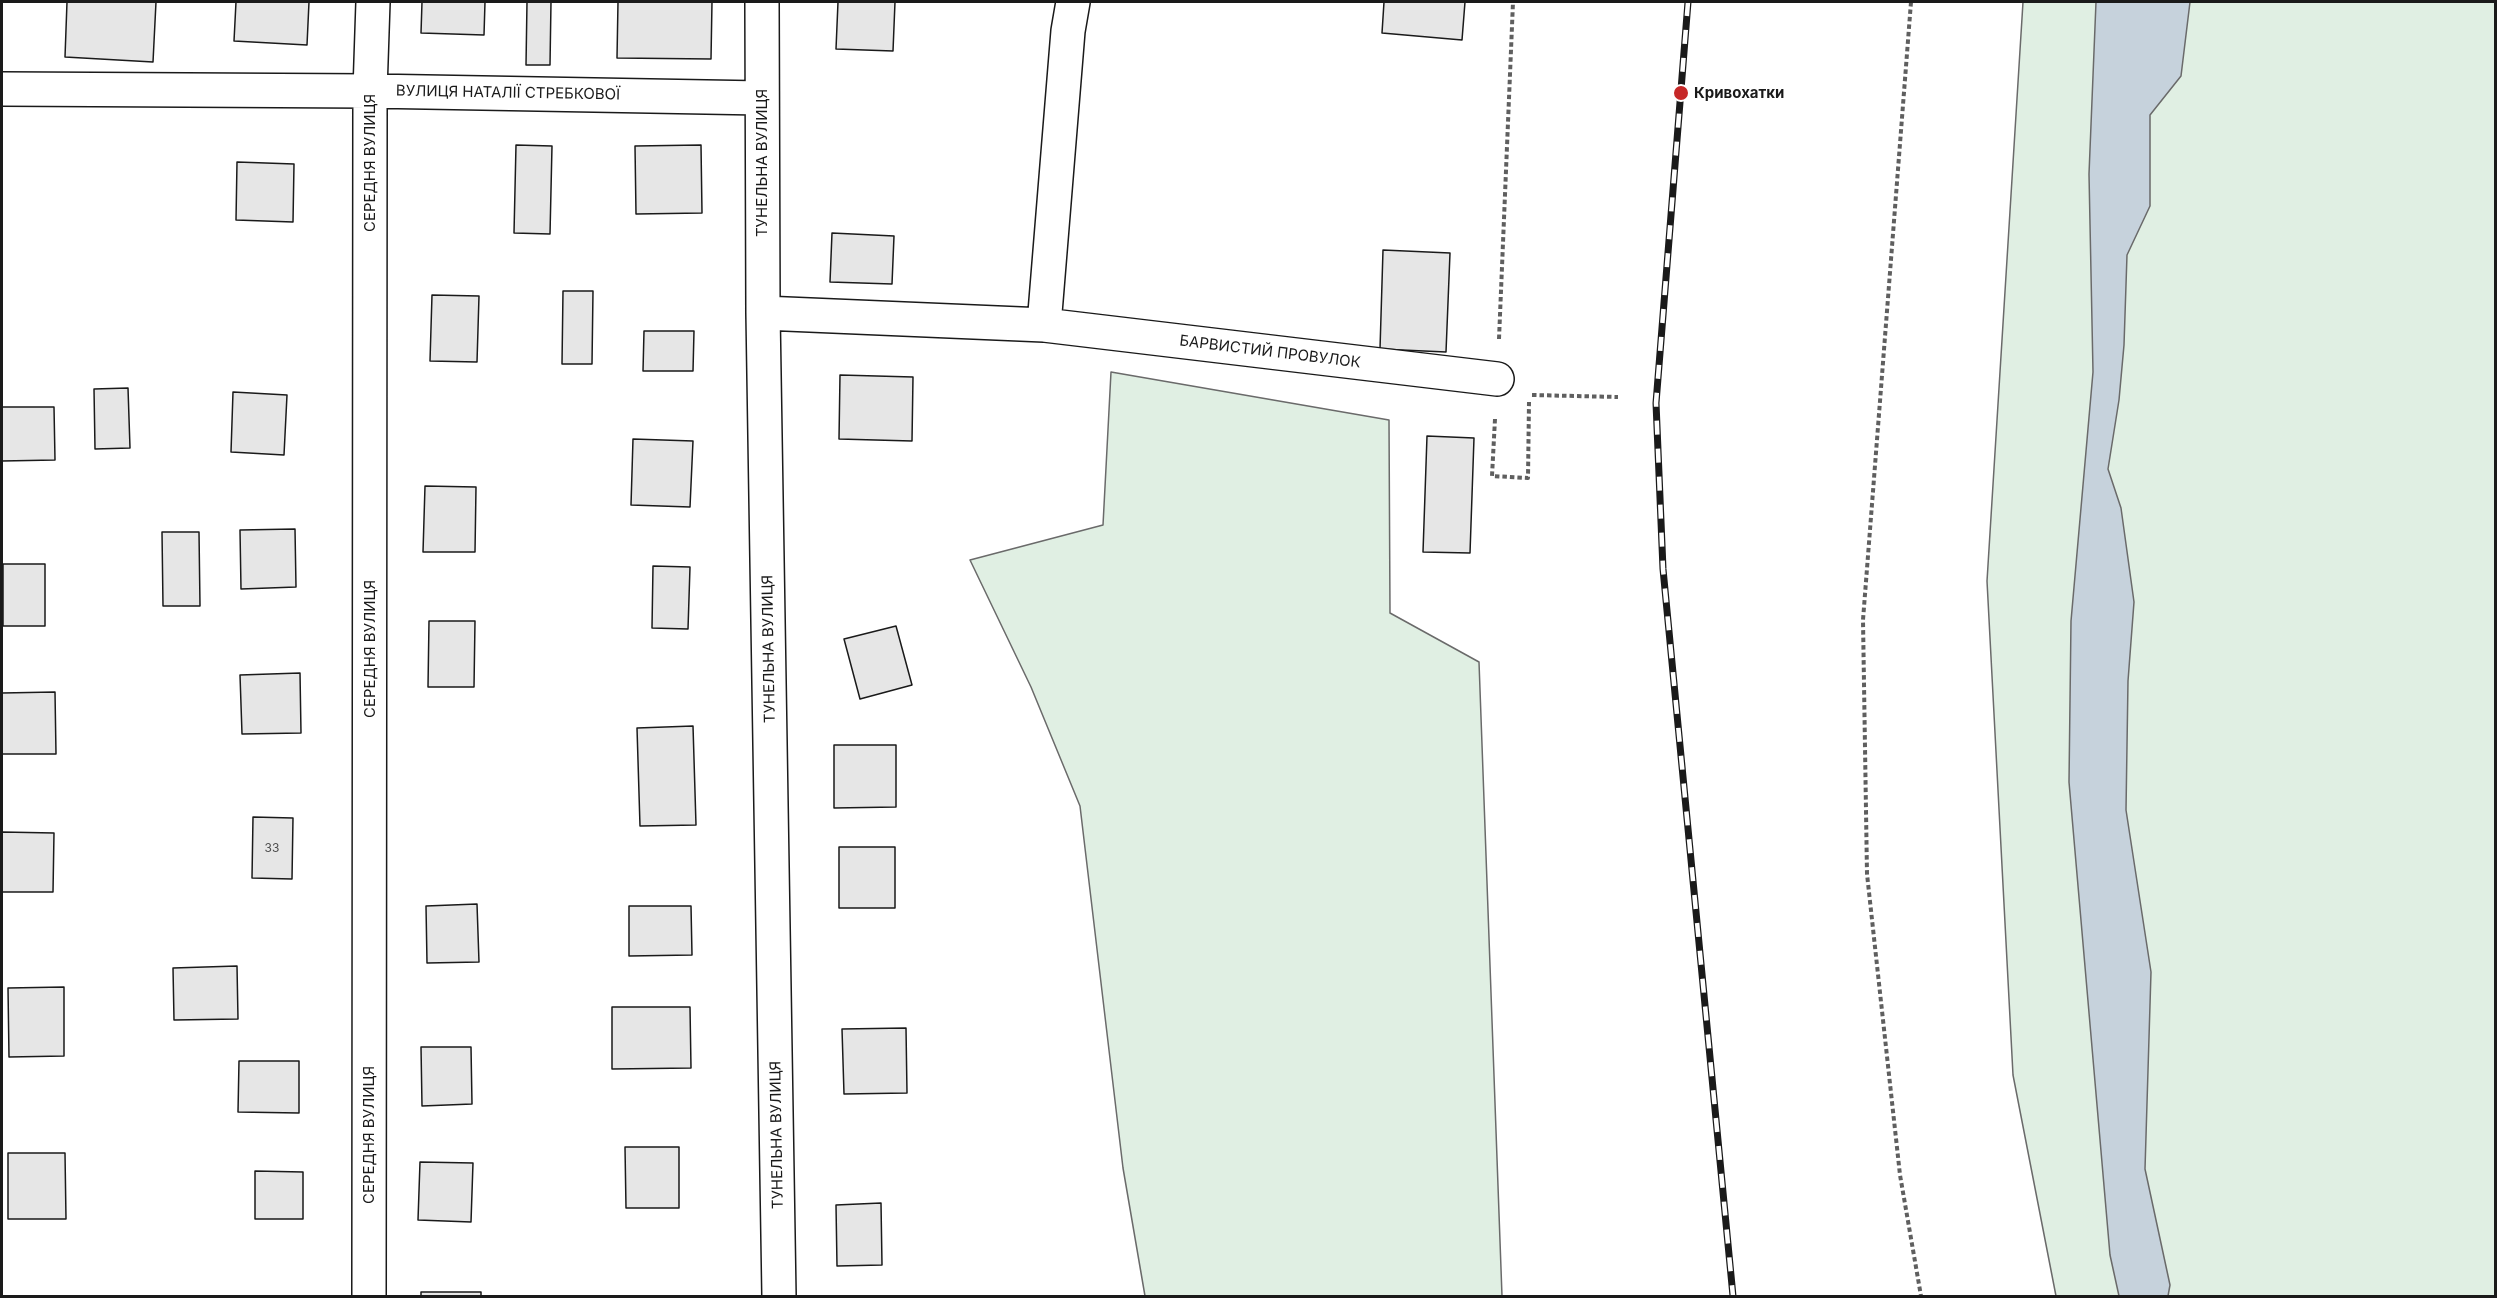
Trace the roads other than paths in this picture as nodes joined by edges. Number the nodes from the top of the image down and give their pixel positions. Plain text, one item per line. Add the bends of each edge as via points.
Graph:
1 (373, 2) edge
2 (762, 2) edge
3 (1073, 2) edge
4 (2, 88) edge
5 (370, 91) junction
6 (762, 98) junction
7 (763, 313) junction
8 (1044, 325) junction
9 (1497, 379) road end
10 (369, 1296) edge
11 (779, 1296) edge

1 - 5 street, СЕРЕДНЯ ВУЛИЦЯ
2 - 6 street, ТУНЕЛЬНА ВУЛИЦЯ
3 - 8 street
4 - 5 street, ВУЛИЦЯ НАТАЛІЇ СТРЕБКОВОЇ
5 - 6 street, ВУЛИЦЯ НАТАЛІЇ СТРЕБКОВОЇ
5 - 10 street, СЕРЕДНЯ ВУЛИЦЯ
6 - 7 street, ТУНЕЛЬНА ВУЛИЦЯ
7 - 8 street, БАРВИСТИЙ ПРОВУЛОК
7 - 11 street, ТУНЕЛЬНА ВУЛИЦЯ
8 - 9 street, БАРВИСТИЙ ПРОВУЛОК

